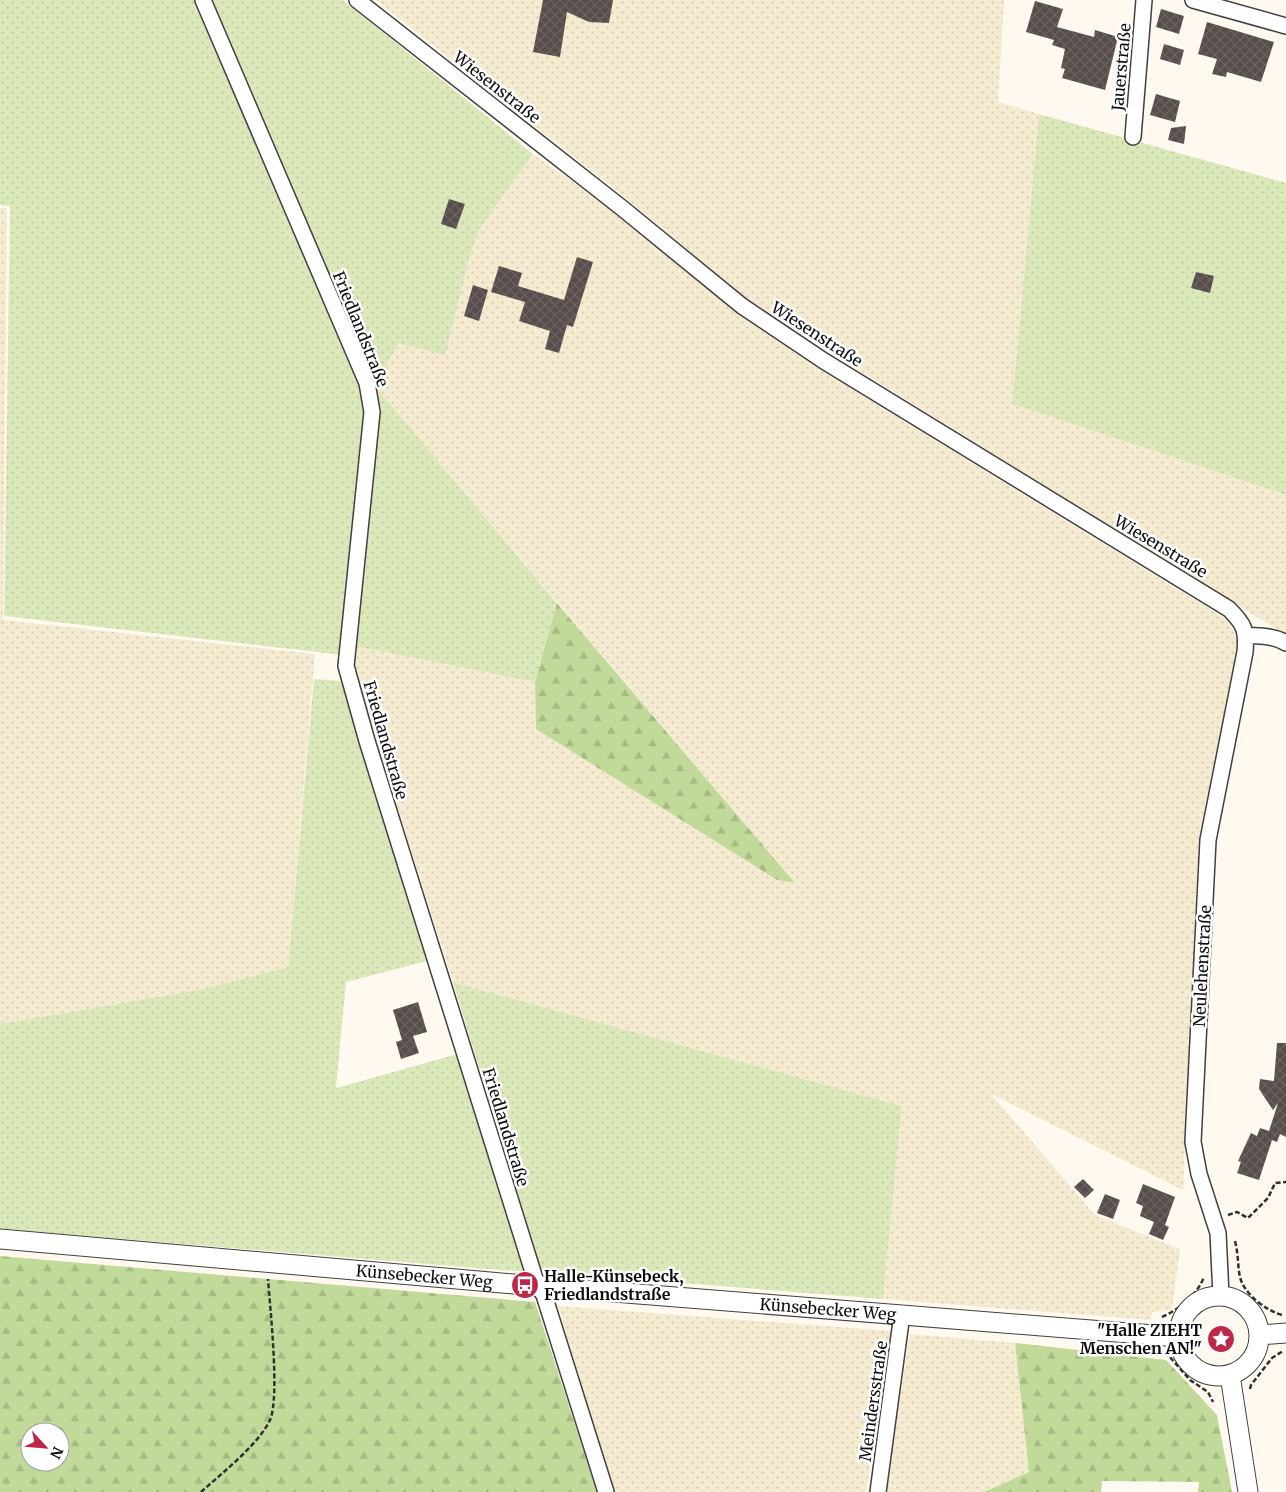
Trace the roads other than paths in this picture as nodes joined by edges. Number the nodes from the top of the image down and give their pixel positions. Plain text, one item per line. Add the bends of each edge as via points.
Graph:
1 (204, 0) edge
2 (357, 0) edge
3 (1144, 0) edge
4 (1193, 0) edge
5 (1286, 26) edge
6 (1133, 137) dead end
7 (1247, 636) junction
8 (1286, 643) edge
9 (0, 1239) edge
10 (537, 1285) junction
11 (1221, 1296) junction
12 (902, 1314) junction
13 (1260, 1335) junction
14 (1179, 1337) junction
15 (1285, 1342) edge
16 (1230, 1375) junction
17 (606, 1492) edge
18 (878, 1492) edge
19 (1248, 1492) edge

1 - 10 street, Friedlandstraße via 367,383 372,412 346,666
2 - 7 street, Wiesenstraße via 742,306 832,366 1229,609 1241,620
3 - 6 street, Jauerstraße
4 - 5 street
7 - 8 street via 1263,635
7 - 11 street, Neulehenstraße via 1208,840 1194,1132 1199,1174 1218,1233
9 - 10 street, Künsebecker Weg
10 - 12 street, Künsebecker Weg
10 - 17 street, Friedlandstraße via 544,1295
11 - 13 street via 1235,1298 1248,1307
11 - 14 street via 1204,1299 1191,1308 1182,1321
12 - 14 street, Künsebecker Weg
12 - 18 street, Meindersstraße
13 - 15 street
13 - 16 street via 1256,1352 1246,1366
14 - 16 street via 1184,1354 1195,1368 1212,1376
16 - 19 street

